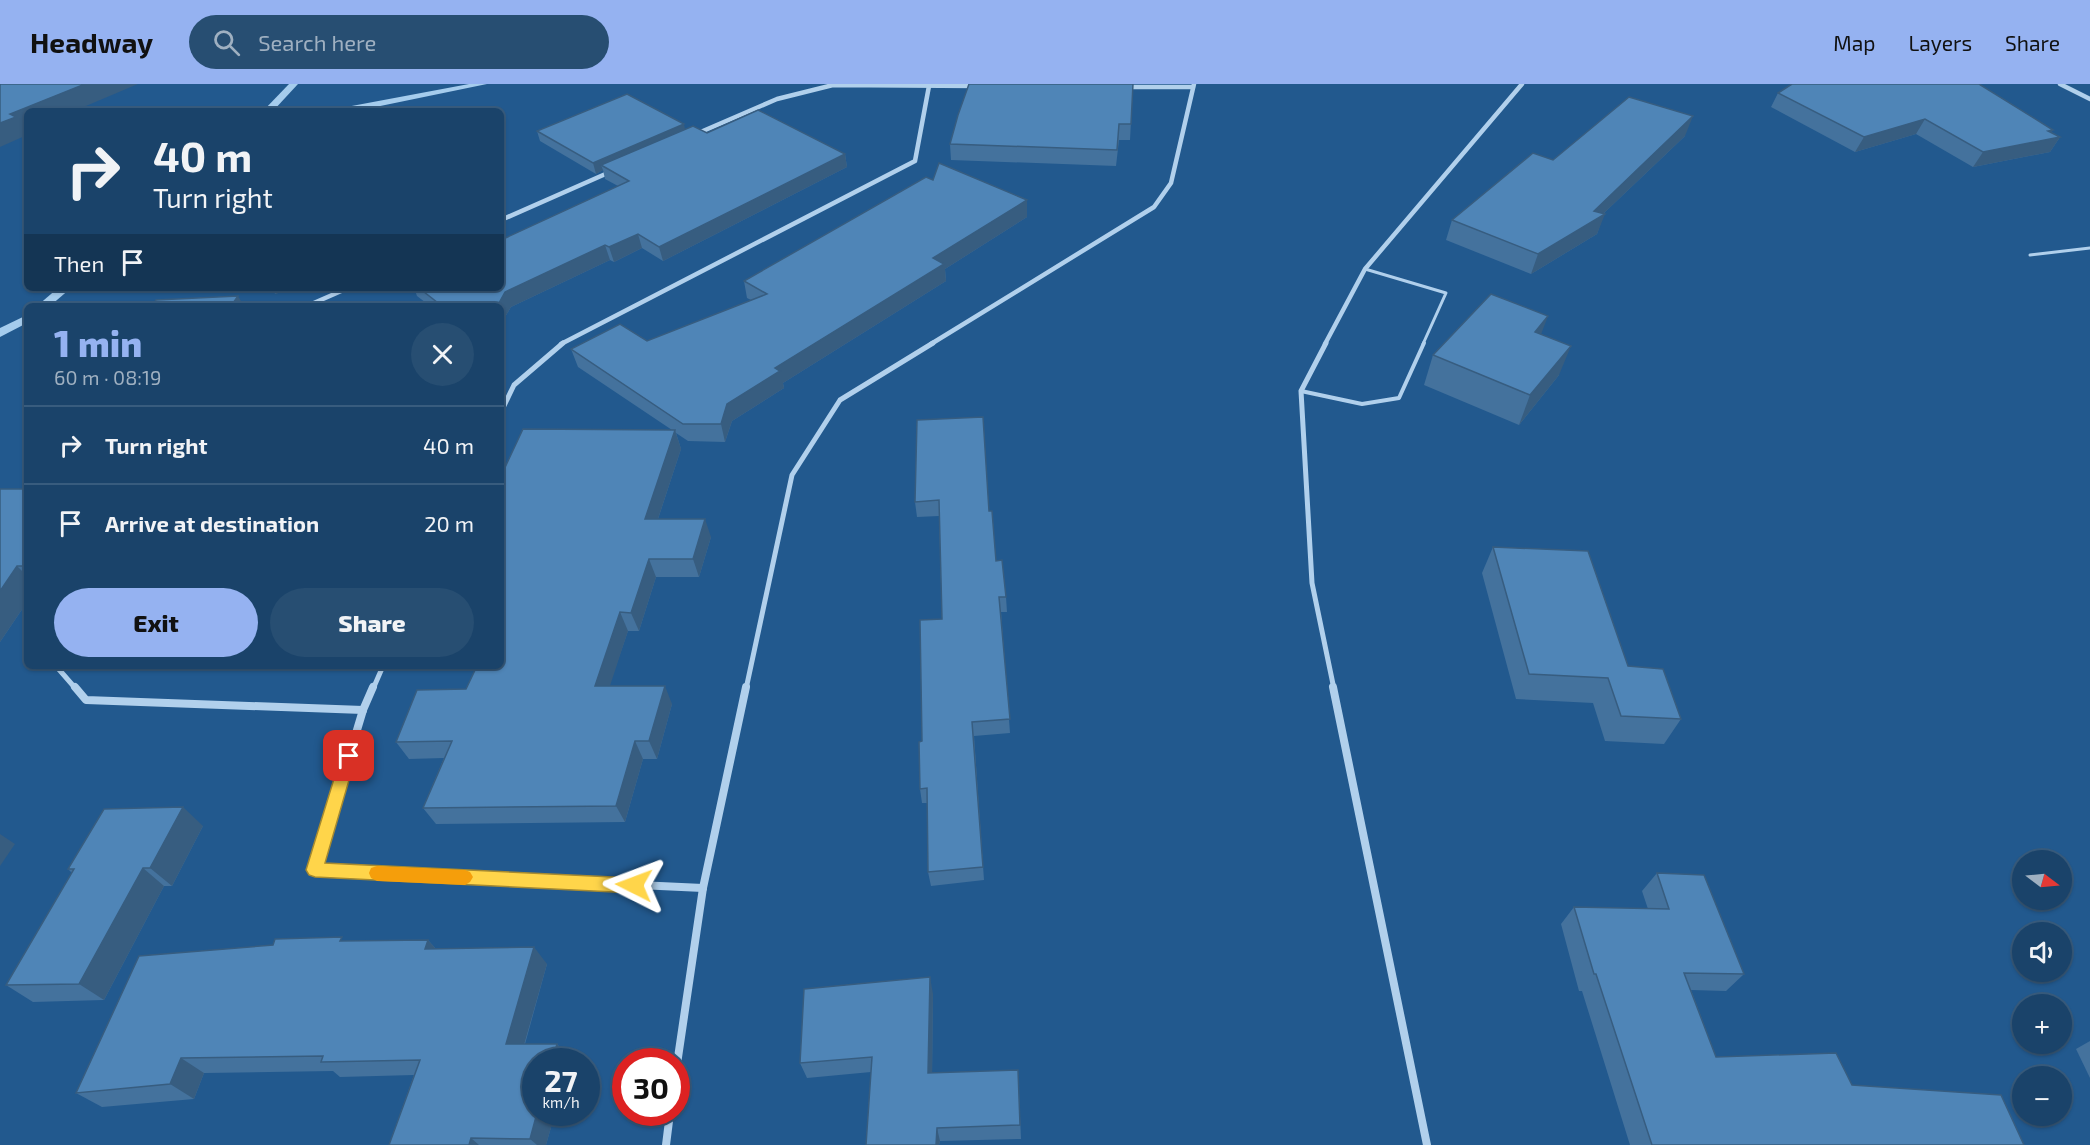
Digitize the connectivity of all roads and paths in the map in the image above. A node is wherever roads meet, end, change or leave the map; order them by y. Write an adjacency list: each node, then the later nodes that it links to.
1 (1521, 84): 13 (street)
2 (2060, 84): 7 (street)
3 (929, 86): 4 (street); 8 (street); 17 (street)
4 (989, 86)
5 (1193, 86): 6 (street); 21 (street)
6 (1121, 87)
7 (2090, 99)
8 (692, 136)
9 (618, 169): 10 (street)
10 (504, 219)
11 (2090, 248): 12 (lane)
12 (2030, 255)
13 (1365, 269): 16 (street); 16 (lane)
14 (341, 291): 15 (street)
15 (314, 303)
16 (1301, 391): 25 (street)
17 (504, 406)
18 (59, 669): 20 (street)
19 (382, 669): 20 (street)
20 (363, 710): 21 (street)
21 (703, 888): 22 (street)
22 (679, 1048)
23 (668, 1126): 24 (street)
24 (666, 1145)
25 (1427, 1145)

